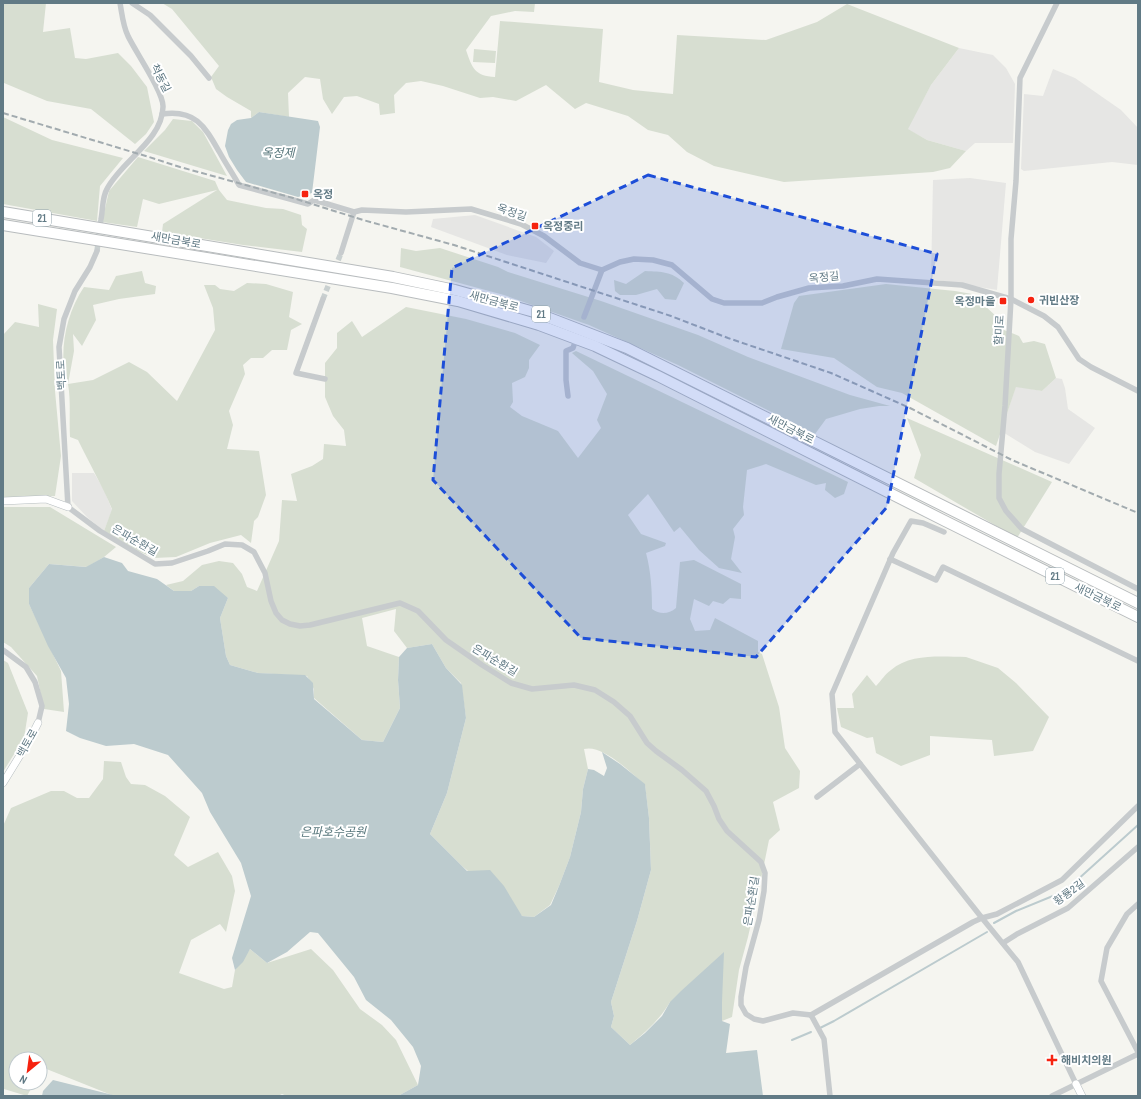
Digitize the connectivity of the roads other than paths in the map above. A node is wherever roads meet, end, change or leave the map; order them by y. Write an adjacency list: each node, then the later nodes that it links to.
1 (120, 3): 5 (street, 척동길)
2 (132, 3): 4 (street)
3 (1057, 3): 14 (street, 할미로)
4 (209, 78)
5 (162, 114): 7 (street, 옥정길); 8 (street)
6 (3, 212): 8 (highway, 21)
7 (354, 212): 11 (street); 12 (street, 옥정길)
8 (98, 223): 25 (highway, 새만금북로 / 21)
9 (3, 225): 26 (highway, 새만금북로 / 21)
10 (97, 251): 21 (street, 백토로)
11 (341, 253)
12 (602, 270): 14 (street, 옥정길); 15 (street)
13 (323, 299): 17 (street)
14 (1011, 299): 18 (street, 옥정길); 24 (street, 할미로)
15 (584, 317)
16 (574, 345): 19 (street)
17 (325, 379)
18 (1138, 391)
19 (568, 396)
20 (3, 501): 21 (street)
21 (68, 507): 38 (street, 은파순환길)
22 (944, 532): 23 (street)
23 (890, 559): 28 (street); 30 (street)
24 (1138, 589)
25 (1138, 603)
26 (1138, 617)
27 (3, 650): 29 (street)
28 (1138, 661)
29 (38, 723): 31 (street, 백토로)
30 (860, 764): 32 (street); 36 (street)
31 (3, 783)
32 (817, 797)
33 (1138, 806): 36 (street)
34 (1138, 847): 37 (street, 황룡2길)
35 (1138, 904): 39 (street)
36 (982, 918): 37 (street); 38 (street)
37 (1003, 943): 40 (street)
38 (811, 1015): 41 (street)
39 (1138, 1053): 40 (street)
40 (1076, 1084): 42 (street); 43 (street)
41 (830, 1096)
42 (1052, 1096)
43 (1082, 1096)

